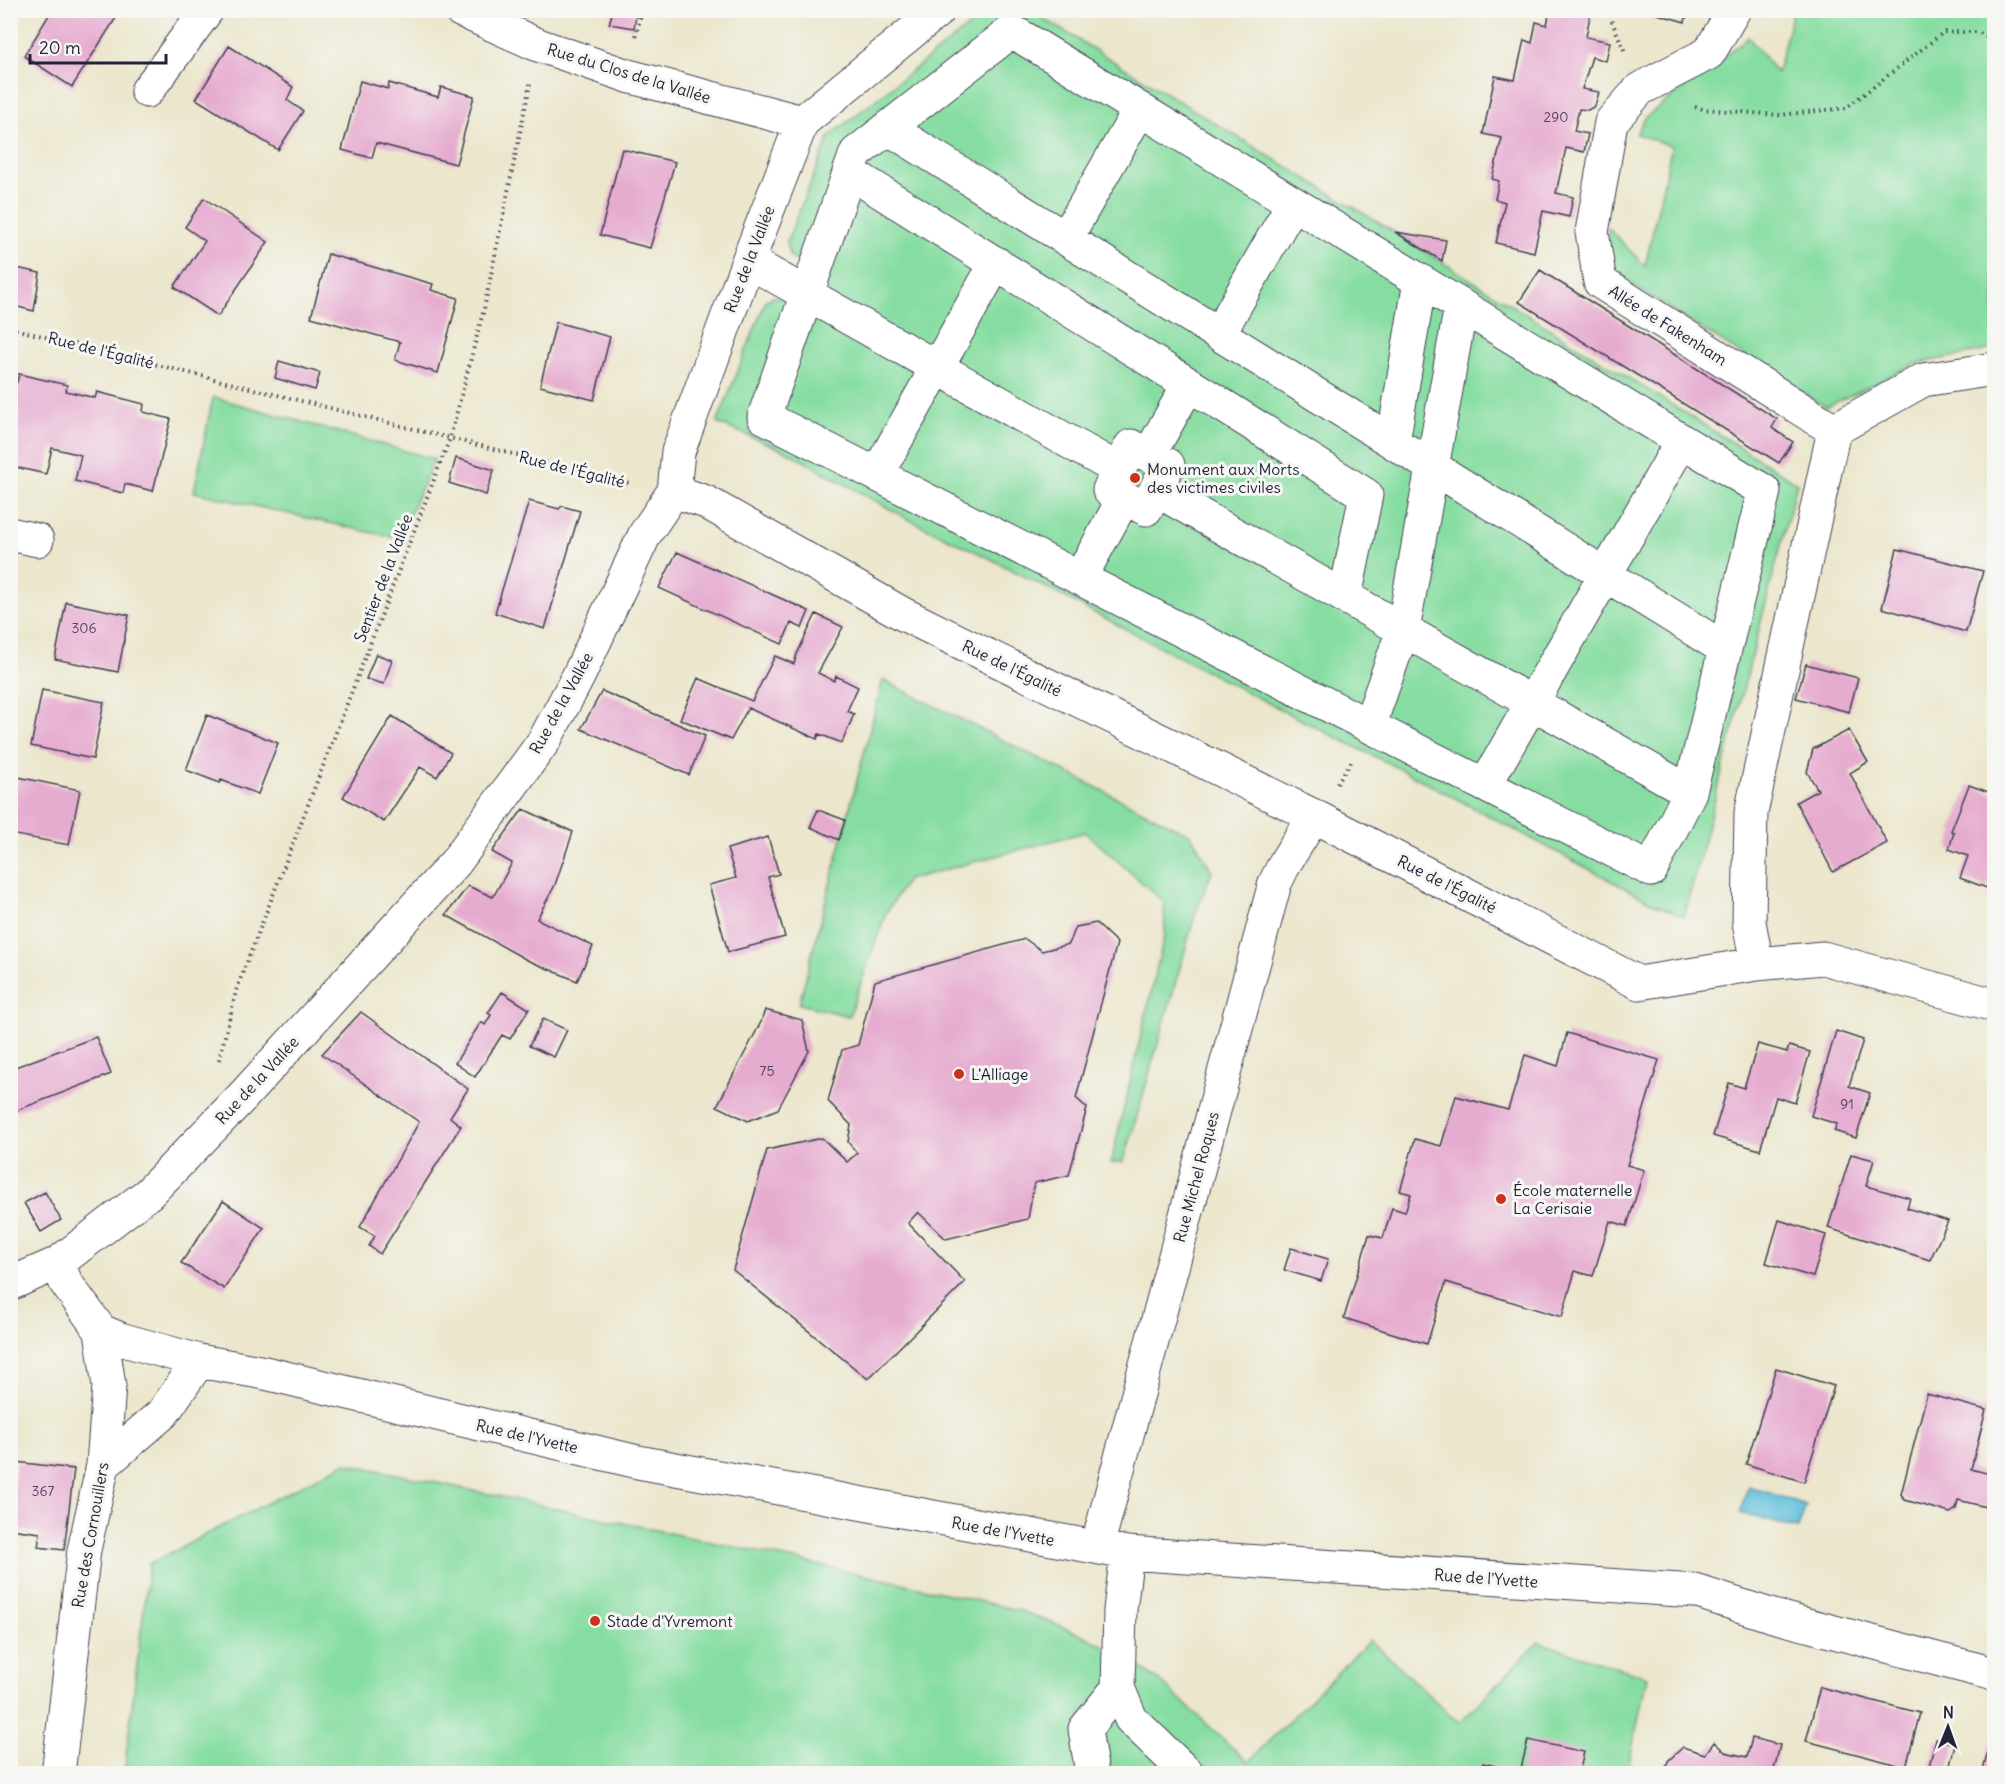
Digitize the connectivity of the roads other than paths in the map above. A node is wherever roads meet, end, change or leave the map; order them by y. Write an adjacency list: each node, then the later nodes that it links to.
1 (207, 10): 5 (street)
2 (460, 10): 7 (street, Rue du Clos de la Vallée)
3 (939, 10): 7 (street, Rue de la Vallée)
4 (1734, 10): 21 (street, Allée de Fakenham)
5 (147, 91)
6 (1140, 109): 8 (street); 10 (street); 11 (street)
7 (802, 122): 12 (street, Rue de la Vallée)
8 (888, 128): 9 (street); 11 (street)
9 (849, 172): 13 (street); 15 (street)
10 (1293, 203): 14 (street); 17 (street)
11 (1066, 238): 17 (street)
12 (748, 261): 15 (street); 29 (street, Rue de la Vallée)
13 (996, 263): 18 (street); 20 (street)
14 (1420, 281): 16 (street); 23 (street)
15 (806, 293): 18 (street); 26 (street)
16 (1461, 306): 22 (street); 25 (street)
17 (1219, 334): 23 (street)
18 (937, 368): 26 (street); 27 (street)
19 (1995, 369): 21 (street)
20 (1189, 384): 24 (street); 32 (street)
21 (1834, 430): 40 (street)
22 (1682, 441): 30 (street); 34 (street)
23 (1393, 442): 25 (street)
24 (1149, 455): 27 (street); 28 (street)
25 (1433, 466): 30 (street); 33 (street)
26 (877, 474): 31 (street)
27 (1122, 484): 28 (street); 31 (street)
28 (1156, 490): 32 (street)
29 (674, 491): 39 (street, Rue de l'Égalité); 42 (street, Rue de la Vallée)
30 (1605, 575): 34 (street); 35 (street)
31 (1080, 578): 36 (street)
32 (1345, 597): 33 (street)
33 (1403, 630): 35 (street); 36 (street)
34 (1725, 649): 38 (street)
35 (1532, 703): 37 (street); 38 (street)
36 (1369, 726): 37 (street)
37 (1485, 785): 38 (street)
38 (1690, 792)
39 (1314, 816): 40 (street, Rue de l'Égalité); 47 (street, Rue Michel Roques)
40 (1757, 964): 41 (street, Rue de l'Égalité)
41 (1995, 1005)
42 (58, 1263): 43 (street, Rue de la Vallée); 44 (street)
43 (10, 1284)
44 (101, 1331): 45 (street, Rue de l'Yvette); 46 (street, Rue des Cornouillers)
45 (199, 1361): 46 (street); 47 (street, Rue de l'Yvette)
46 (103, 1465): 50 (street, Rue des Cornouillers)
47 (1112, 1550): 48 (street, Rue de l'Yvette); 49 (street, Rue Michel Roques)
48 (1995, 1674)
49 (1118, 1688): 51 (street); 52 (street)
50 (58, 1773)
51 (1092, 1773)
52 (1188, 1773)

